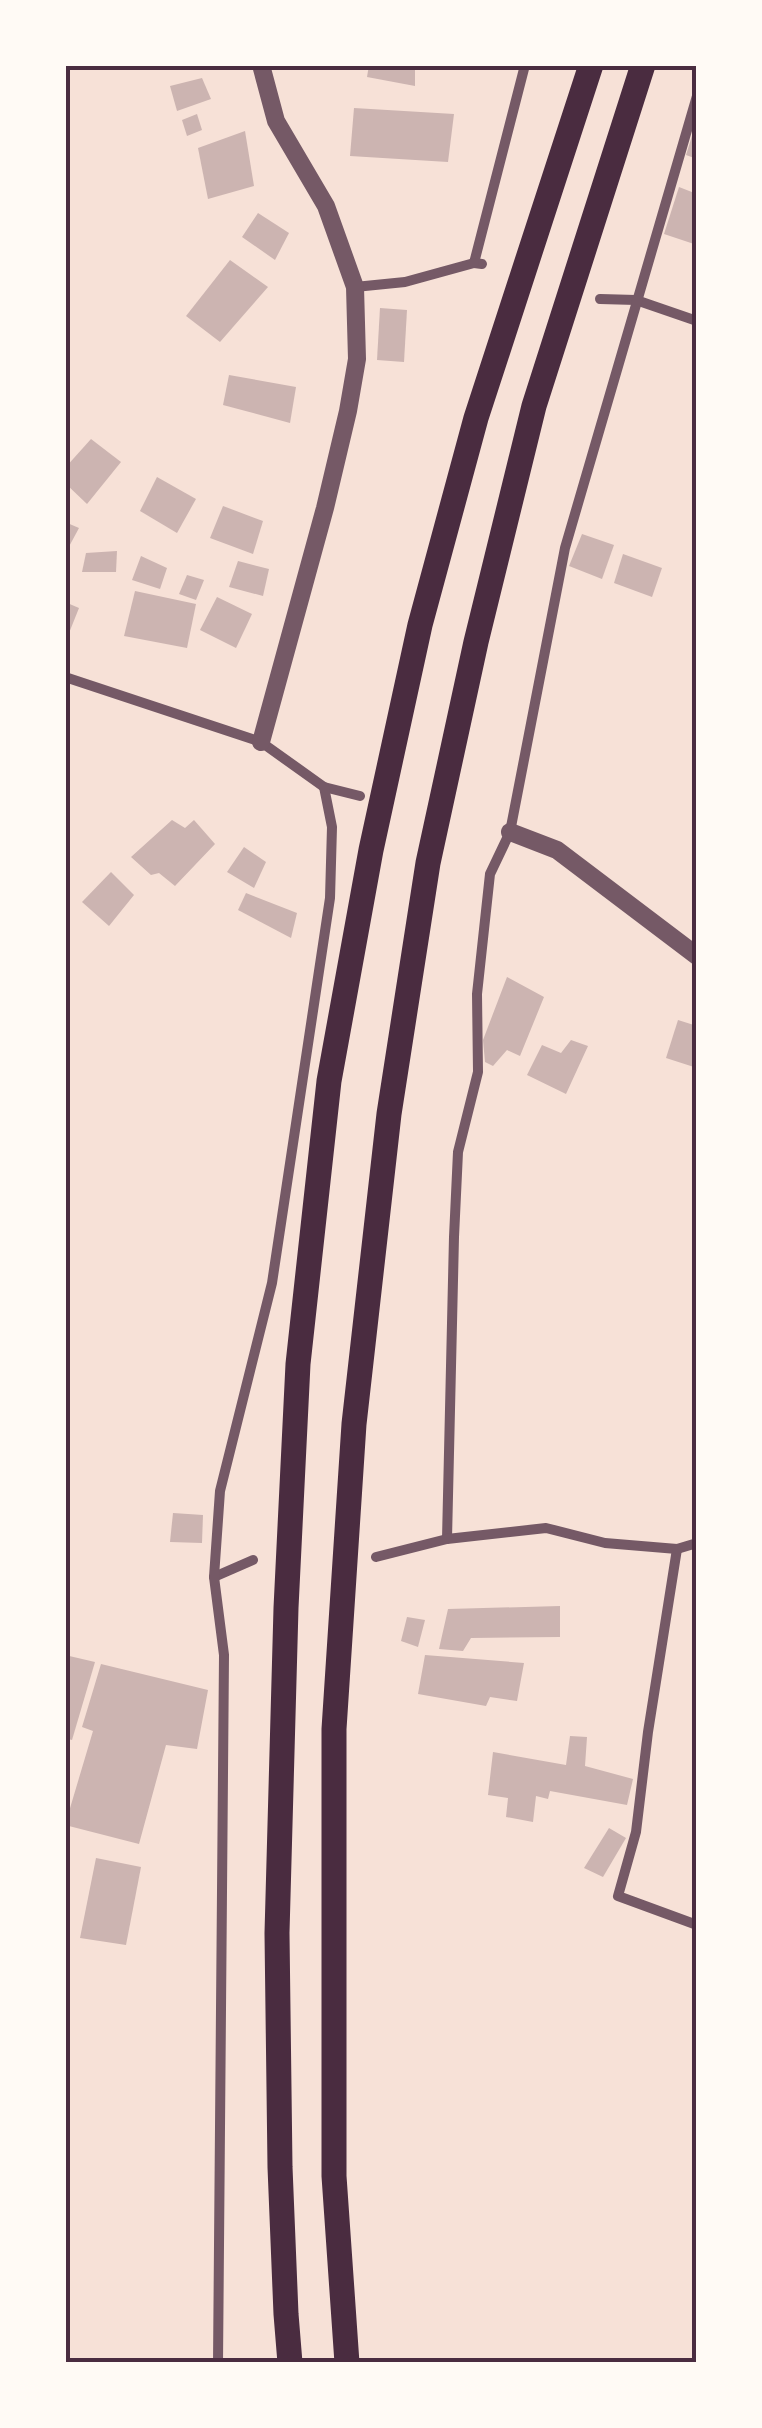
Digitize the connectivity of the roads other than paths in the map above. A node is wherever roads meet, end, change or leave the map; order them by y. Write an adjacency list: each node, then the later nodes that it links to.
1 (261, 65): 6 (street)
2 (525, 65): 6 (street)
3 (592, 65): 24 (highway)
4 (643, 65): 25 (highway)
5 (697, 96): 8 (street)
6 (355, 286): 11 (street)
7 (600, 299): 8 (street)
8 (636, 300): 9 (street); 14 (street)
9 (697, 321)
10 (65, 676): 11 (street)
11 (262, 742): 12 (street)
12 (324, 787): 13 (street); 21 (street)
13 (360, 796)
14 (510, 832): 15 (street); 16 (street)
15 (697, 956)
16 (447, 1539): 18 (street); 19 (street)
17 (697, 1543): 18 (street)
18 (677, 1549): 22 (street)
19 (376, 1557)
20 (254, 1560): 21 (street)
21 (214, 1577): 23 (street)
22 (697, 1925)
23 (218, 2363)
24 (290, 2363)
25 (347, 2363)

